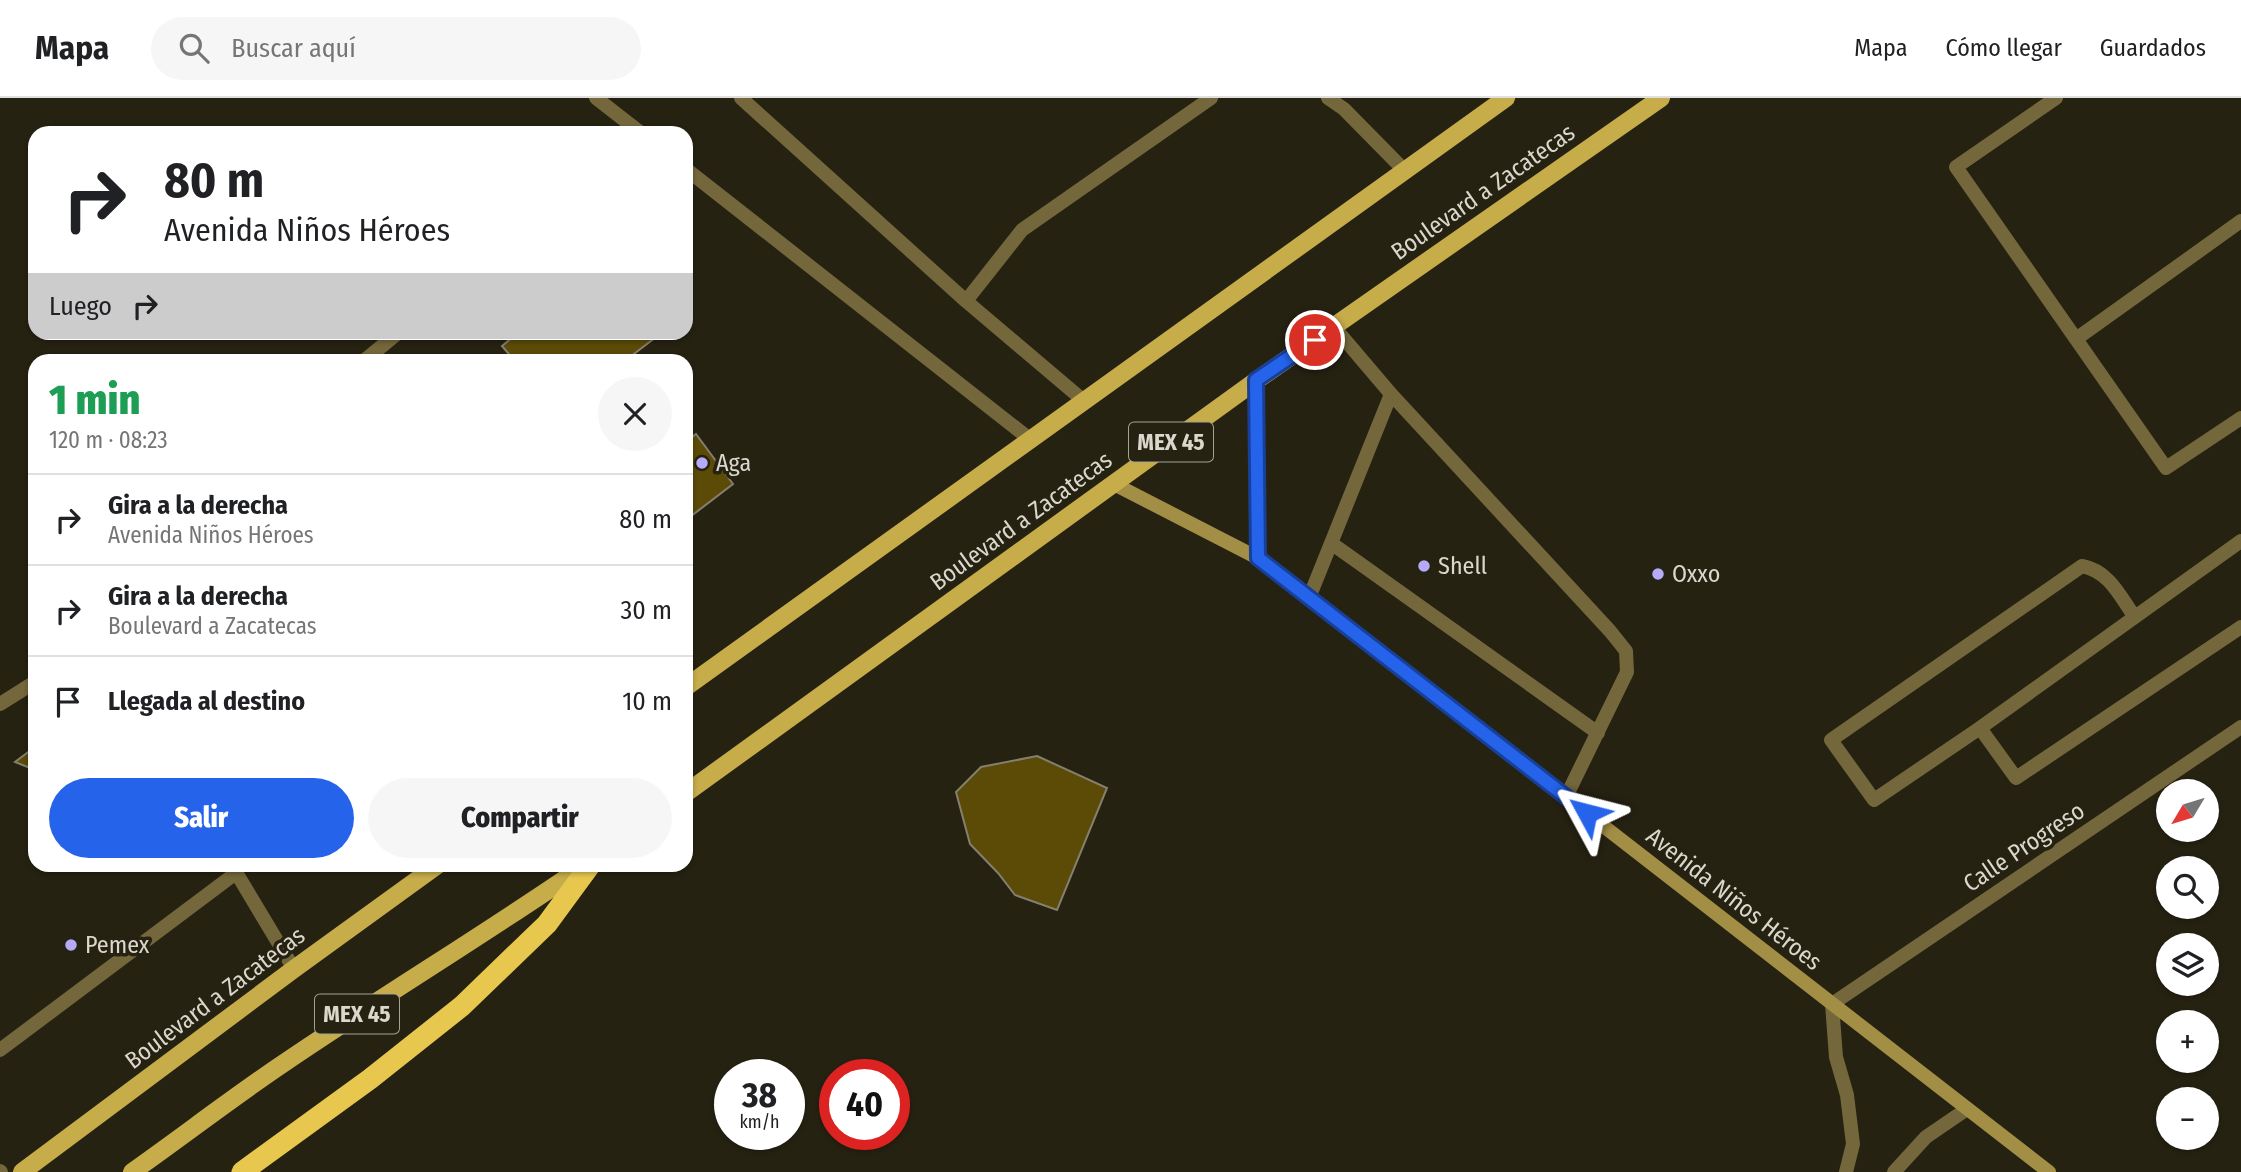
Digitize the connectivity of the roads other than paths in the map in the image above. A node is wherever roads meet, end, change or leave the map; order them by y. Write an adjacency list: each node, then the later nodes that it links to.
1 (596, 98): 8 (street)
2 (741, 98): 12 (street)
3 (1211, 98): 12 (street)
4 (1328, 98): 9 (street)
5 (1506, 98): 9 (main road)
6 (1661, 98): 13 (main road, Boulevard a Zacatecas / MEX 45)
7 (2056, 98): 14 (street)
8 (632, 126)
9 (1405, 171): 19 (main road)
10 (693, 174): 21 (street)
11 (2241, 221): 14 (street)
12 (966, 301): 19 (street)
13 (1334, 327): 17 (main road, Boulevard a Zacatecas / MEX 45); 18 (street)
14 (2076, 339): 20 (street)
15 (389, 340): 16 (street)
16 (372, 354)
17 (1256, 380): 22 (main road, Boulevard a Zacatecas / MEX 45); 25 (street)
18 (1391, 394): 24 (street); 34 (street)
19 (1084, 401): 21 (main road)
20 (2241, 418)
21 (1031, 439): 29 (main road)
22 (1114, 484): 25 (street, Avenida Niños Héroes); 35 (main road, Boulevard a Zacatecas / MEX 45)
23 (2241, 541): 27 (street)
24 (1331, 543): 26 (street); 34 (street)
25 (1258, 558): 26 (street, Avenida Niños Héroes)
26 (1309, 598): 36 (street, Avenida Niños Héroes)
27 (2134, 616): 33 (street); 33 (street)
28 (2241, 627): 33 (street)
29 (693, 682)
30 (28, 686): 31 (street)
31 (0, 704)
32 (2241, 727): 43 (street, Calle Progreso)
33 (1980, 729)
34 (1598, 733): 36 (street)
35 (693, 788)
36 (1566, 797): 43 (street, Avenida Niños Héroes)
37 (230, 872): 44 (street)
38 (236, 872): 42 (street)
39 (428, 872): 42 (main road, Boulevard a Zacatecas / MEX 45)
40 (577, 872): 47 (main road, MEX 45)
41 (583, 872): 48 (highway)
42 (294, 969): 46 (main road, Boulevard a Zacatecas / MEX 45)
43 (1832, 1004): 45 (street, Avenida Niños Héroes); 49 (street)
44 (0, 1049)
45 (1967, 1109): 50 (street); 51 (street, Avenida Niños Héroes)
46 (22, 1172)
47 (132, 1172)
48 (242, 1172)
49 (1846, 1172)
50 (1894, 1172)
51 (2049, 1172)

